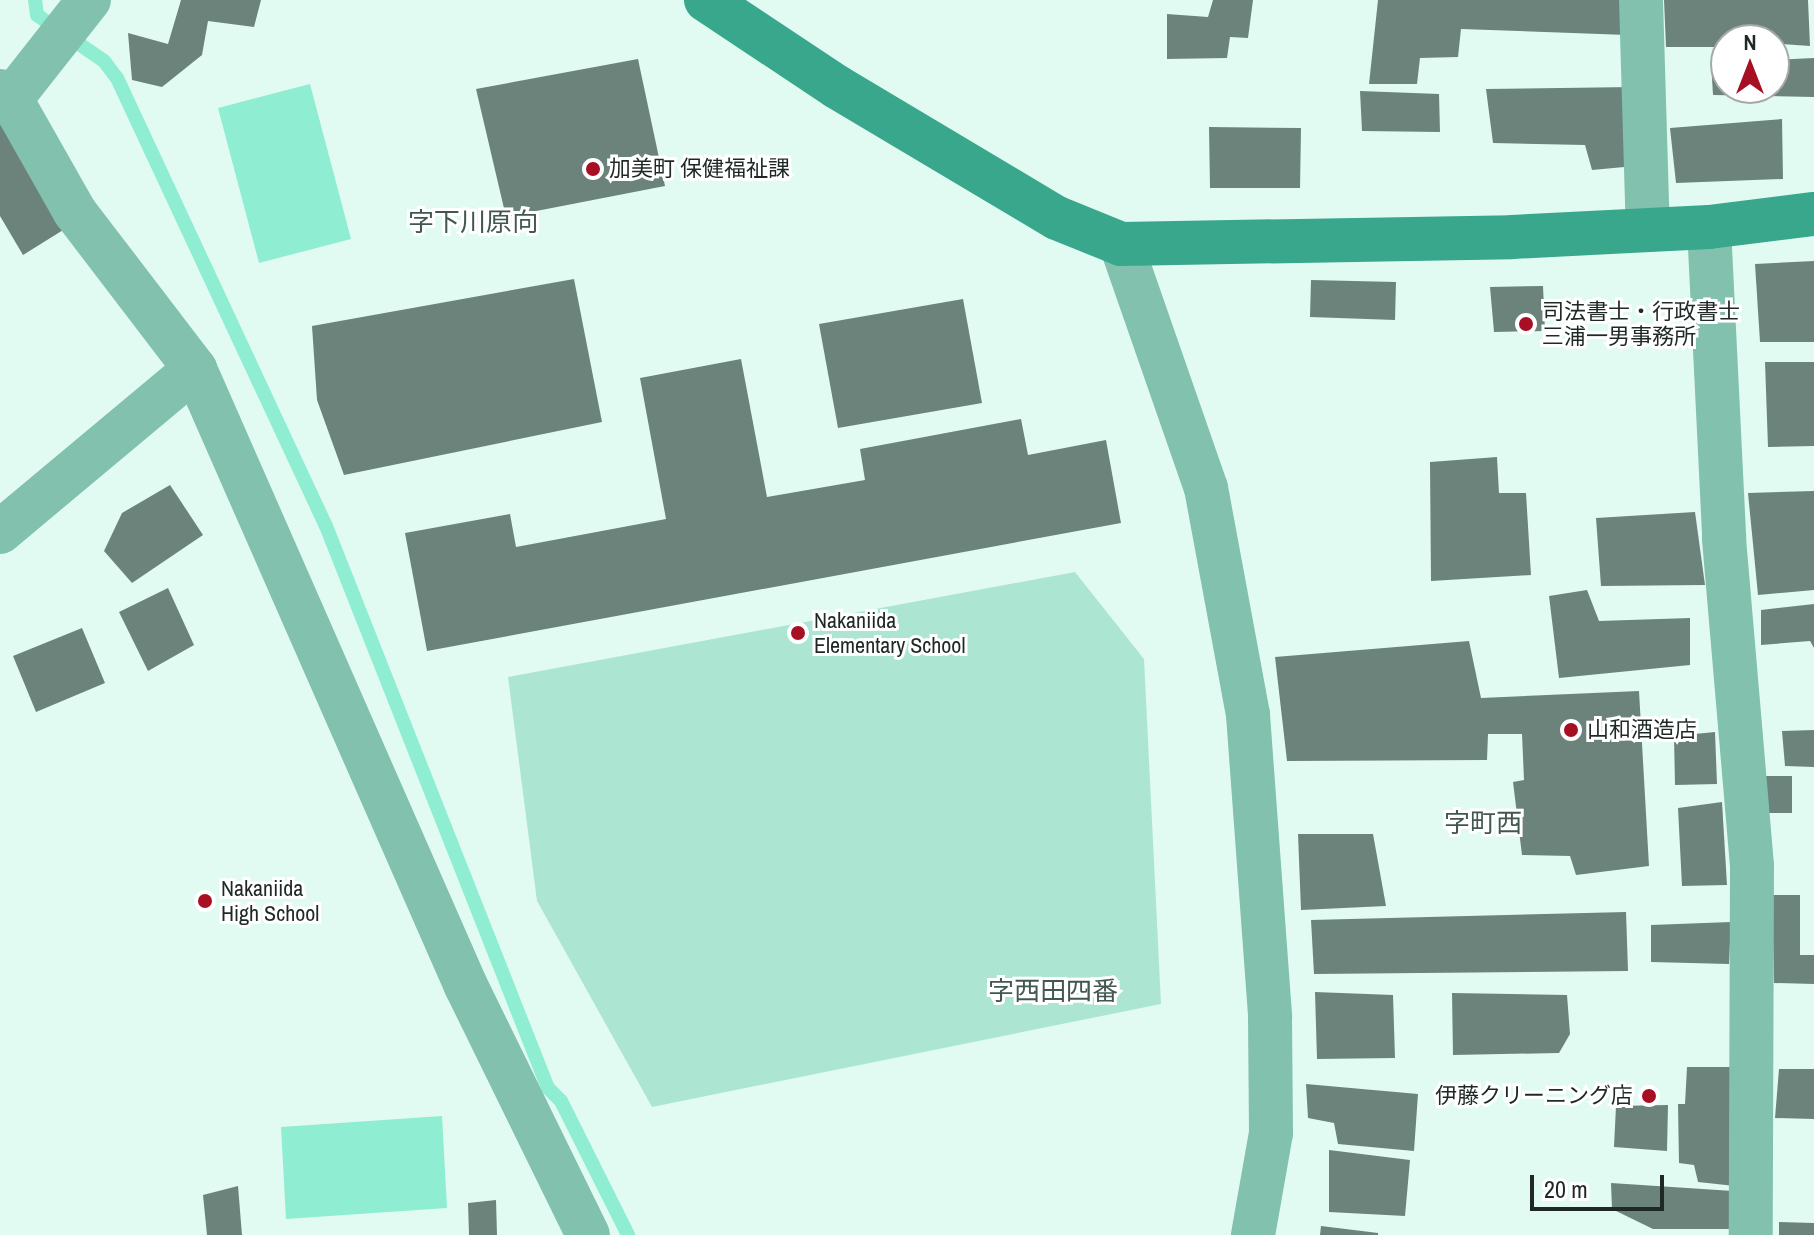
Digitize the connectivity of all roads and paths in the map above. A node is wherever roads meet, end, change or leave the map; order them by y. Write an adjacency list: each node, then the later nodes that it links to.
1 (706, 0): 8 (street)
2 (1641, 0): 7 (street)
3 (86, 5): 4 (street)
4 (6, 95): 9 (street)
5 (1814, 214): 6 (street)
6 (1709, 227): 7 (street); 13 (street)
7 (1648, 230): 8 (street)
8 (1121, 244): 12 (street)
9 (195, 369): 10 (street); 11 (street)
10 (0, 532)
11 (588, 1235)
12 (1253, 1235)
13 (1751, 1235)

